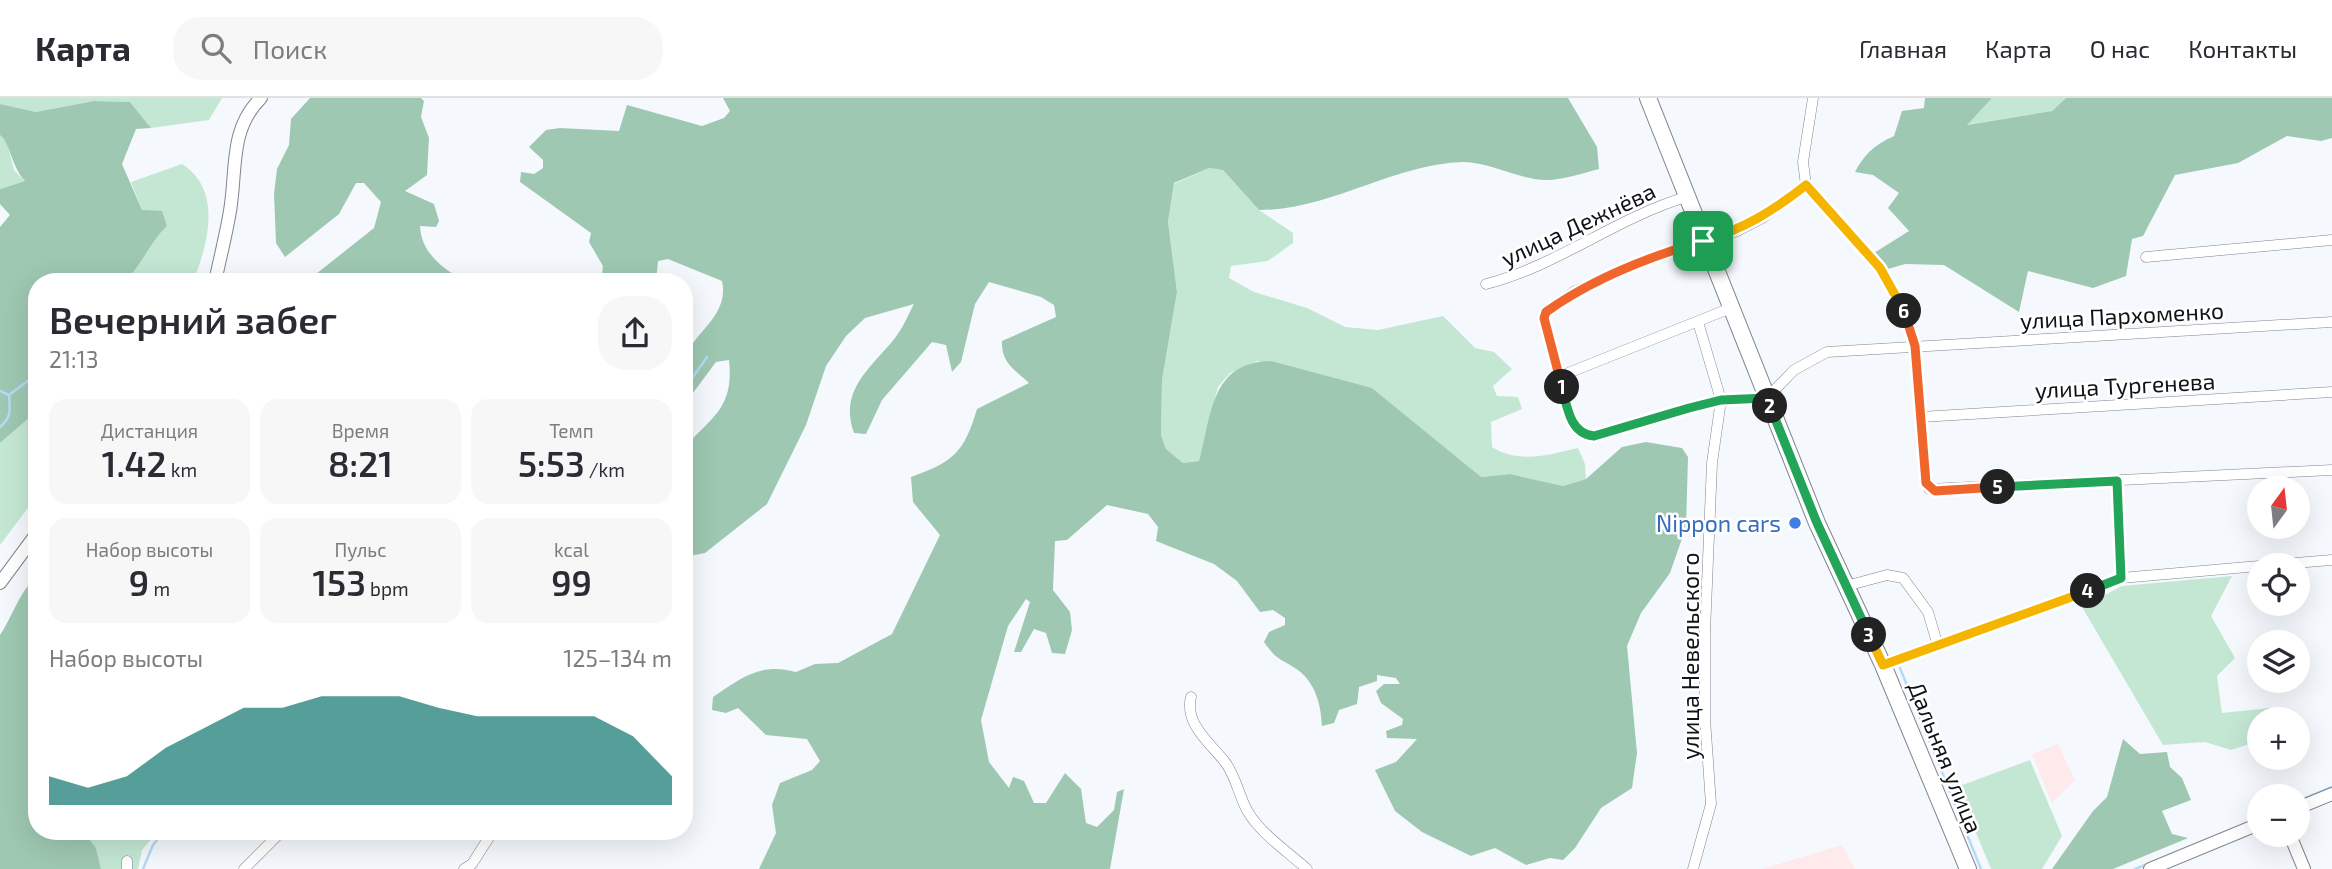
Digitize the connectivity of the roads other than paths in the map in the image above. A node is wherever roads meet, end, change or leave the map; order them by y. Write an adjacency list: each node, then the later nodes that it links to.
1 (261, 98): 9 (street)
2 (1648, 98): 5 (main road, Дальняя улица)
3 (1813, 98): 4 (street)
4 (1806, 185): 7 (street); 14 (street)
5 (1686, 197): 7 (main road, Дальняя улица); 10 (street, улица Дежнёва)
6 (2332, 240): 8 (street)
7 (1703, 241): 11 (main road, Дальняя улица); 15 (street)
8 (2146, 257)
9 (217, 273)
10 (1486, 284)
11 (1731, 308): 13 (street); 17 (main road, Дальняя улица)
12 (2332, 321): 14 (street, улица Пархоменко)
13 (1698, 323): 15 (street); 18 (street)
14 (1915, 346): 17 (street, улица Пархоменко); 19 (street)
15 (1559, 375): 18 (street)
16 (2332, 392): 19 (street, улица Тургенева)
17 (1767, 398): 18 (street); 28 (main road, Дальняя улица)
18 (1721, 400): 41 (street, улица Невельского)
19 (1921, 417): 21 (street)
20 (2332, 470): 21 (street)
21 (2117, 481): 26 (street)
22 (28, 545): 27 (street)
23 (2332, 560): 24 (street)
24 (2310, 562)
25 (2247, 567): 26 (street)
26 (2121, 578): 29 (street)
27 (0, 583)
28 (1846, 586): 29 (street, Дальняя улица); 30 (main road, Дальняя улица)
29 (1938, 646): 30 (street)
30 (1883, 665): 42 (main road, Дальняя улица)
31 (1191, 697): 40 (street)
32 (2332, 794): 33 (street)
33 (2310, 803)
34 (2247, 829): 43 (street)
35 (273, 840): 38 (street)
36 (487, 840): 39 (street)
37 (2295, 847): 44 (street)
38 (244, 869)
39 (464, 869)
40 (1307, 869)
41 (1693, 869)
42 (1968, 869)
43 (2150, 869)
44 (2304, 869)

